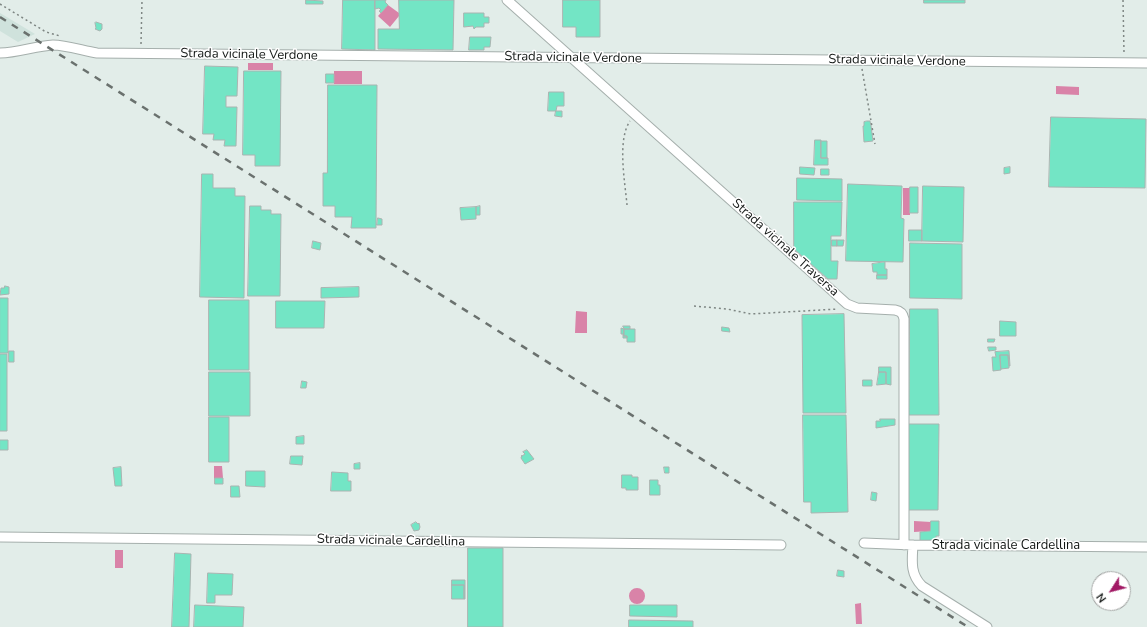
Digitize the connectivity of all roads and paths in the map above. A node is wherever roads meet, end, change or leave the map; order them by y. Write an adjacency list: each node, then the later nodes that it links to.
1 (142, 0): 7 (path)
2 (507, 0): 8 (street, Strada vicinale Traversa)
3 (1123, 0): 10 (path)
4 (0, 4): 5 (path)
5 (61, 36)
6 (0, 53): 7 (street, Strada vicinale Verdone)
7 (141, 54): 8 (street, Strada vicinale Verdone)
8 (571, 58): 9 (street, Strada vicinale Verdone); 12 (street, Strada vicinale Traversa)
9 (860, 61): 10 (street, Strada vicinale Verdone); 13 (path)
10 (1124, 63): 11 (street, Strada vicinale Verdone)
11 (1147, 63)
12 (635, 114): 14 (path); 15 (street, Strada vicinale Traversa)
13 (876, 144)
14 (627, 205)
15 (847, 304): 16 (path); 20 (street, Strada vicinale Traversa)
16 (694, 306)
17 (0, 537): 19 (street, Strada vicinale Cardellina)
18 (864, 543): 20 (street, Strada vicinale Cardellina)
19 (781, 544)
20 (908, 545): 21 (street, Strada vicinale Cardellina); 22 (street, Strada vicinale Traversa)
21 (1147, 547)
22 (987, 627)

